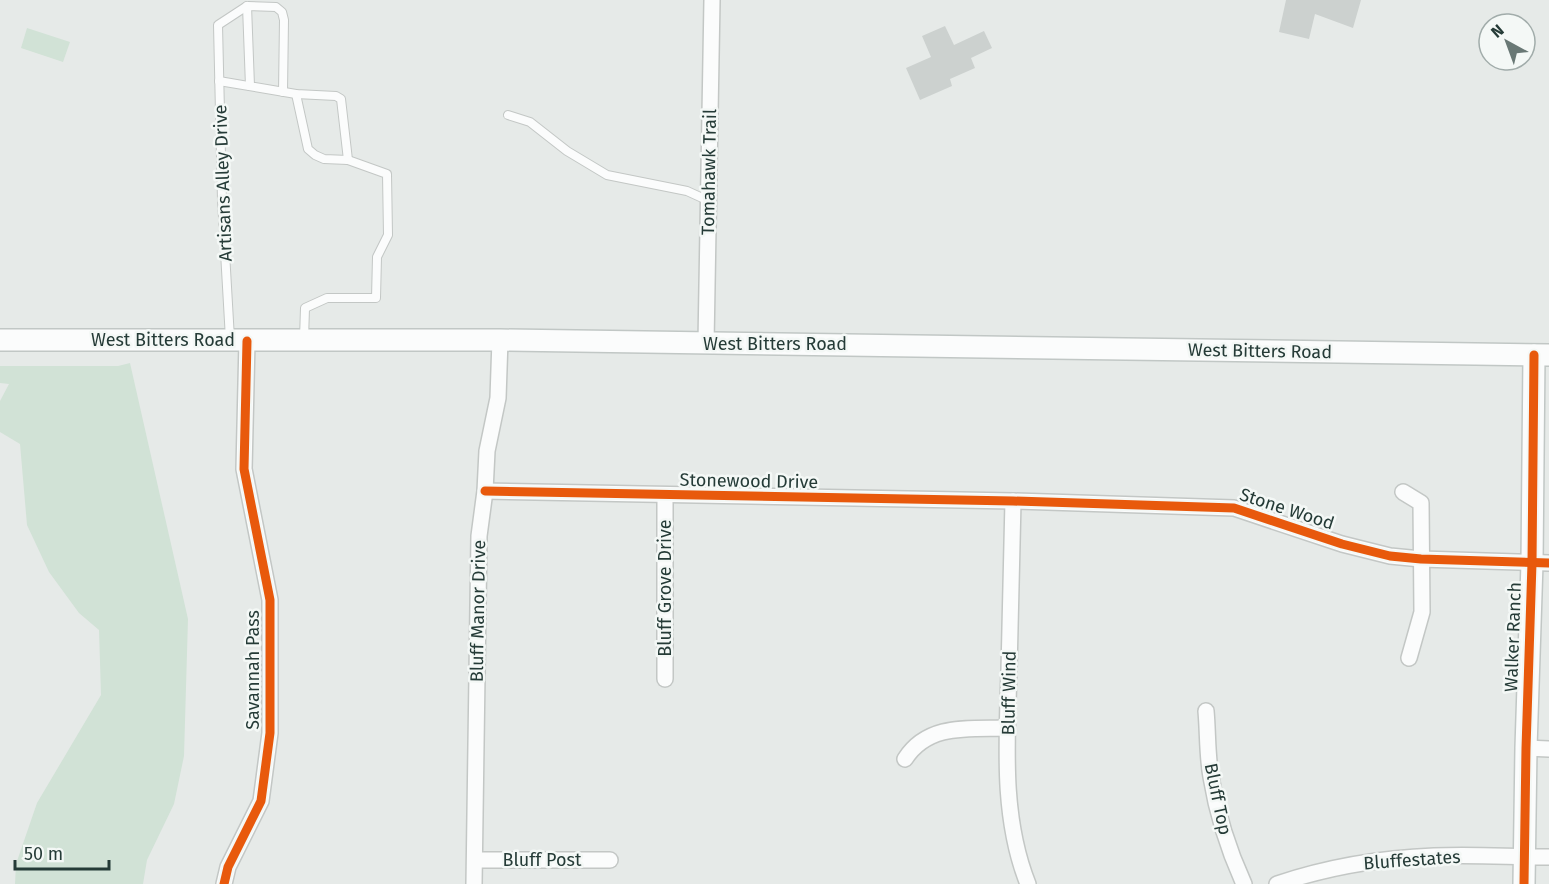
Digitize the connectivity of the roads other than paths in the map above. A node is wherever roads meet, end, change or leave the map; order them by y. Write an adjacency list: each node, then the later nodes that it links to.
1 (712, 0): 9 (street, Tomahawk Trail)
2 (247, 6): 3 (lane, Artisans Alley Drive); 4 (lane); 5 (lane)
3 (219, 81): 4 (lane); 11 (lane, Artisans Alley Drive)
4 (250, 86): 5 (lane)
5 (283, 92): 6 (lane)
6 (296, 94): 8 (lane); 8 (lane)
7 (508, 115): 9 (lane)
8 (348, 160): 12 (lane)
9 (709, 201): 14 (street, Tomahawk Trail)
10 (0, 340): 11 (main road, West Bitters Road)
11 (238, 340): 12 (main road, West Bitters Road); 33 (street, Savannah Pass)
12 (304, 340): 13 (main road, West Bitters Road)
13 (500, 340): 14 (main road, West Bitters Road); 16 (street, Bluff Manor Drive)
14 (706, 343): 15 (main road, West Bitters Road)
15 (1541, 355): 21 (main road, Walker Ranch)
16 (485, 491): 18 (street, Stonewood Drive); 31 (street, Bluff Manor Drive)
17 (1403, 492): 20 (street)
18 (665, 496): 19 (street, Stonewood Drive); 23 (street, Bluff Grove Drive)
19 (1014, 501): 20 (street, Stone Wood); 25 (street, Bluff Wind)
20 (1421, 559): 21 (street, Stone Wood); 22 (street)
21 (1541, 563): 26 (main road, Walker Ranch)
22 (1409, 658)
23 (665, 679)
24 (1206, 711): 36 (street, Bluff Top)
25 (1008, 728): 28 (street); 35 (street, Bluff Wind)
26 (1526, 748): 27 (street); 29 (main road, Walker Ranch)
27 (1549, 749)
28 (905, 759)
29 (1524, 857): 30 (street, Bluffestates); 37 (street, Bluffestates); 38 (main road, Walker Ranch)
30 (1549, 857)
31 (475, 860): 32 (street, Bluff Post); 34 (street, Bluff Manor Drive)
32 (609, 860)
33 (224, 884)
34 (474, 884)
35 (1028, 884)
36 (1244, 884)
37 (1277, 884)
38 (1524, 884)

